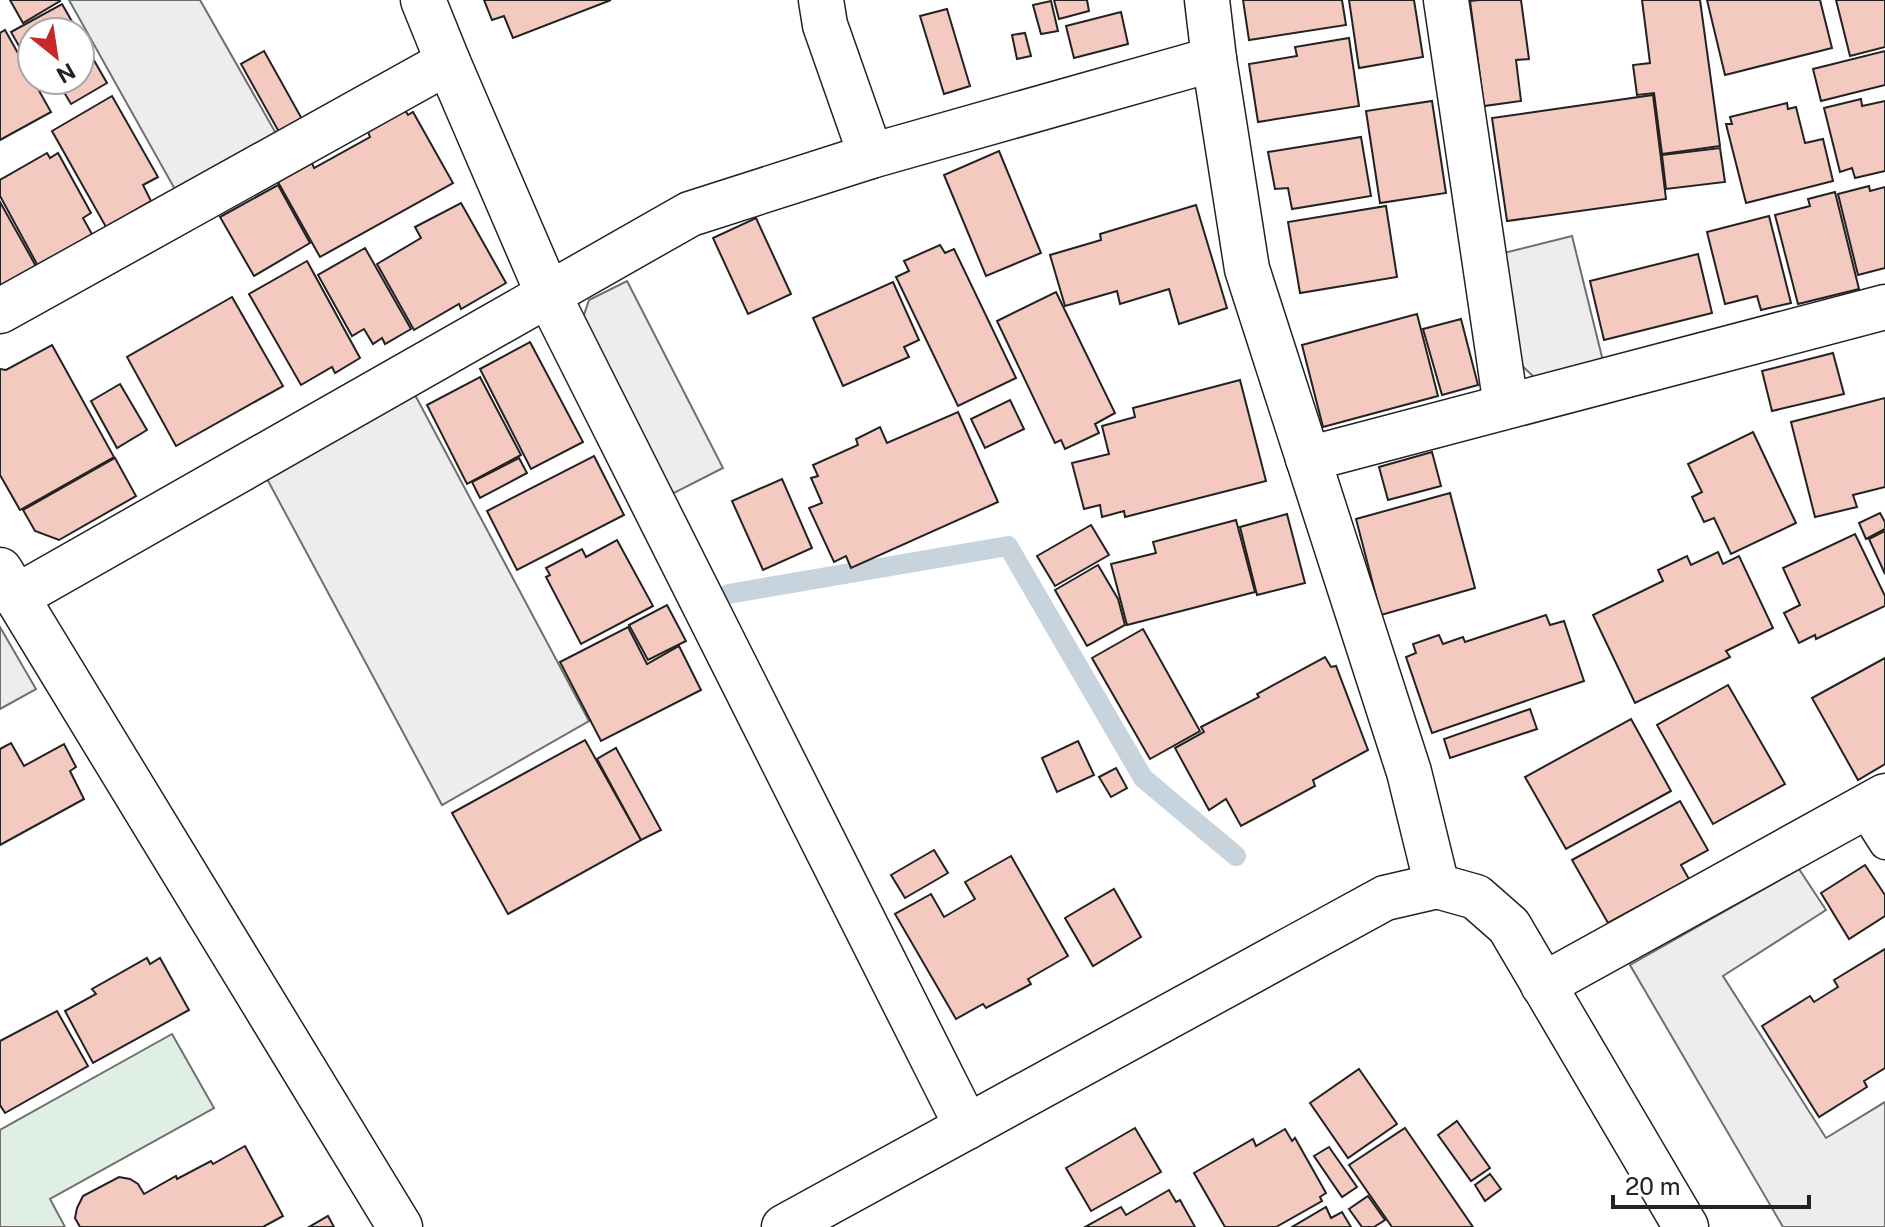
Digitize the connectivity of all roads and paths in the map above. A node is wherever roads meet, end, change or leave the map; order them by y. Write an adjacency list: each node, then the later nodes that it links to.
1 (423, 0): 6 (street)
2 (821, 0): 7 (street)
3 (1207, 0): 5 (street)
4 (1446, 0): 11 (street)
5 (1214, 59): 7 (street); 12 (street)
6 (448, 62): 8 (street); 10 (street)
7 (871, 156): 8 (street)
8 (548, 294): 13 (street); 17 (street)
9 (1885, 307): 11 (street)
10 (0, 311)
11 (1506, 406): 12 (street)
12 (1308, 459): 15 (street)
13 (8, 584): 18 (street)
14 (1877, 816): 16 (street)
15 (1437, 886): 16 (street); 17 (street)
16 (1543, 985): 20 (street)
17 (967, 1127): 19 (street)
18 (400, 1227)
19 (784, 1227)
20 (1686, 1227)

